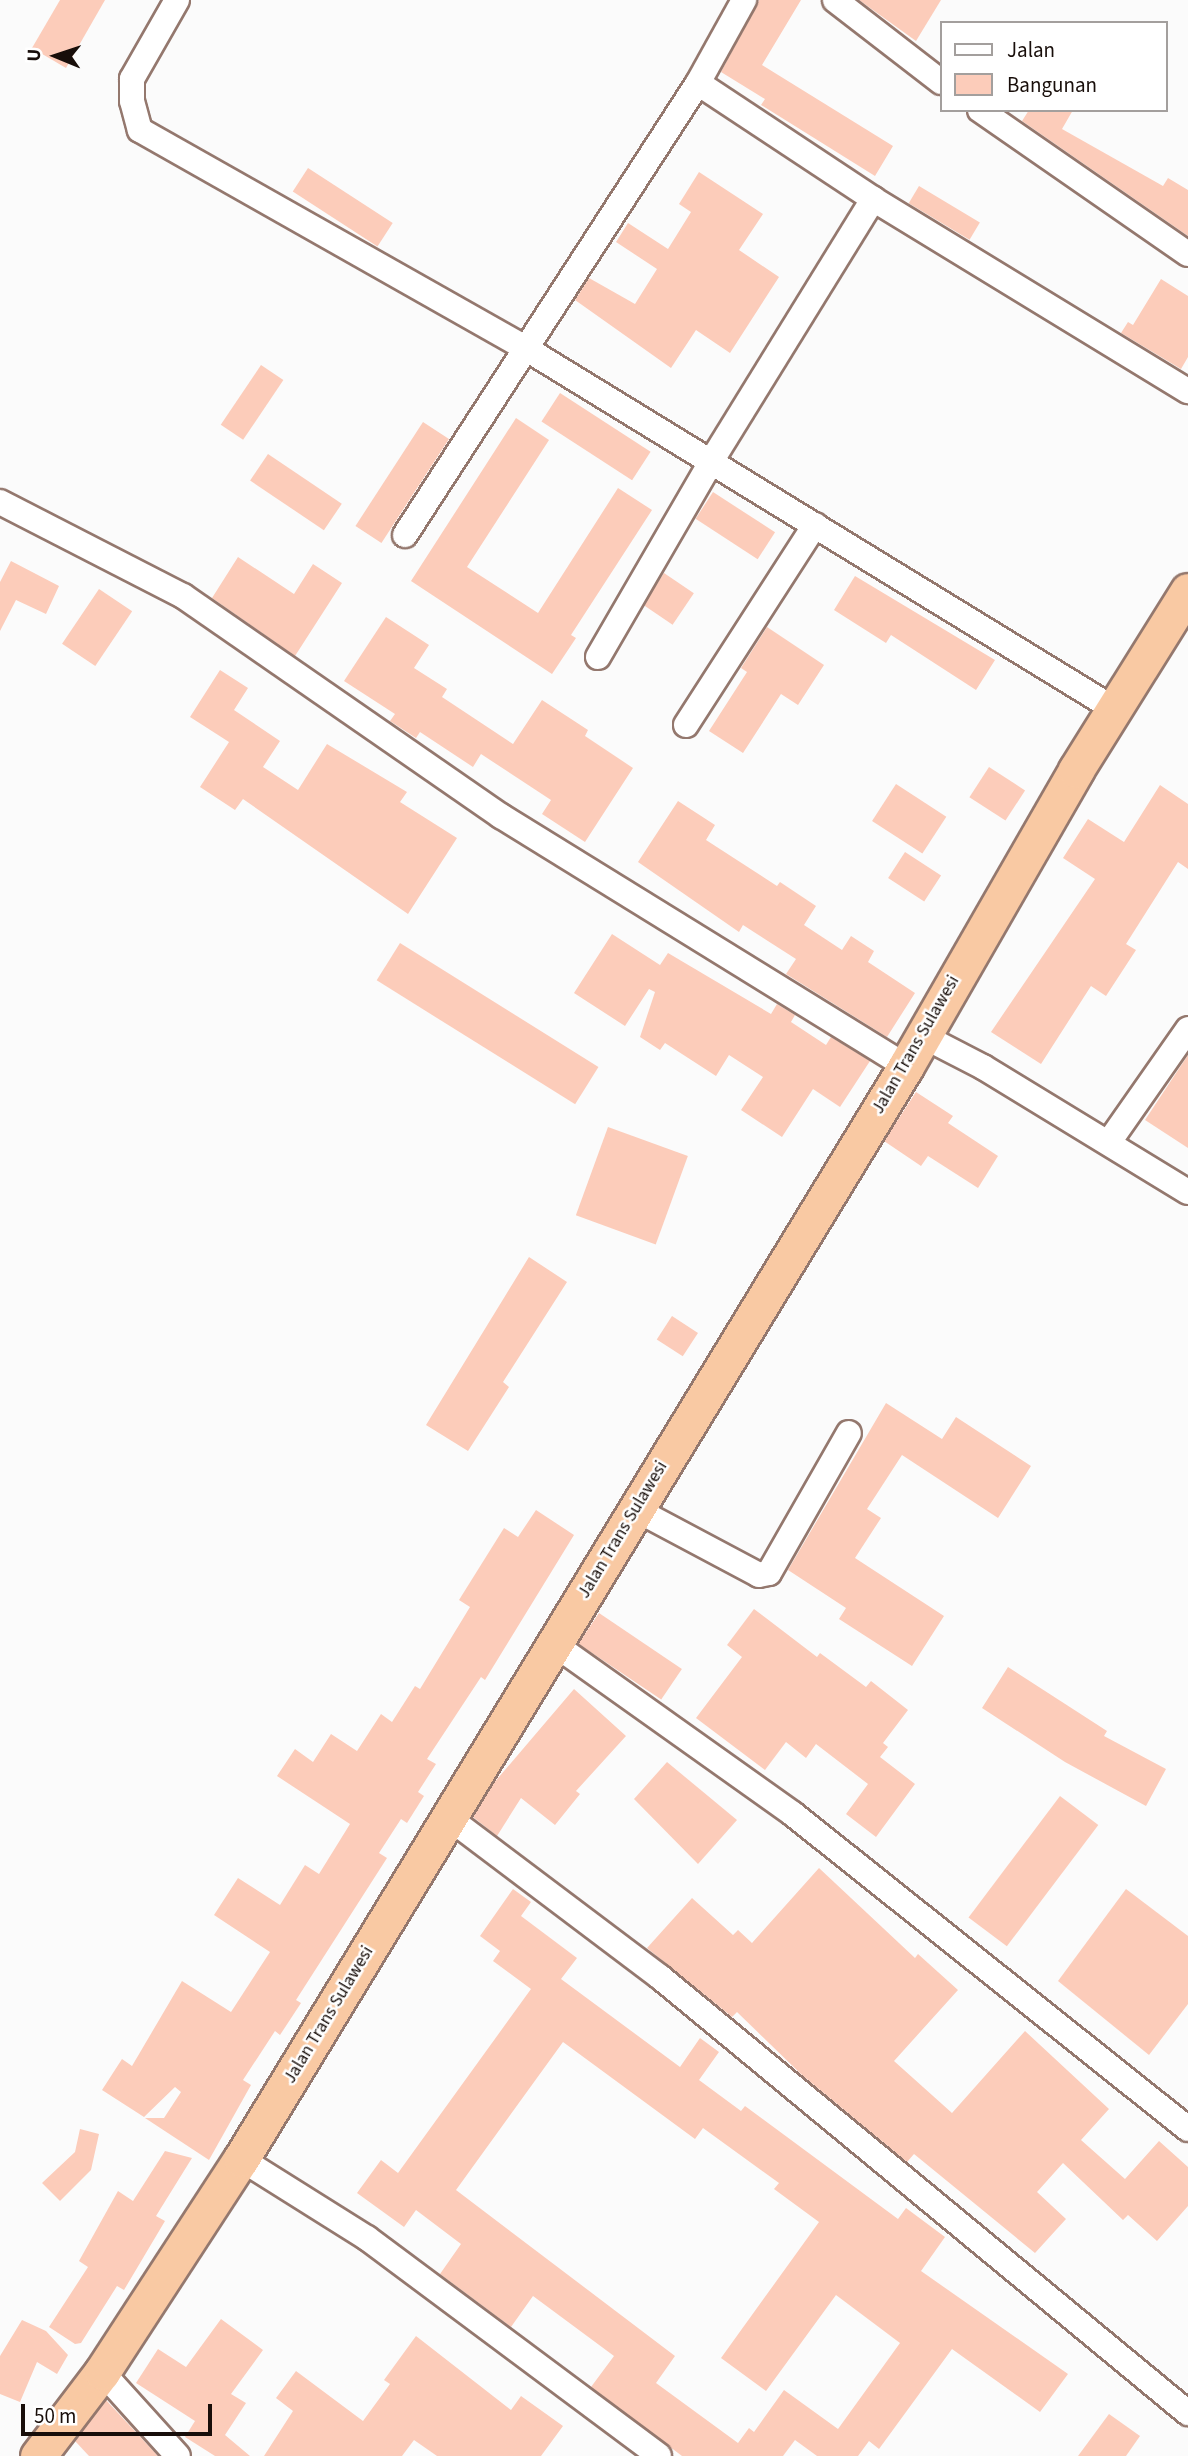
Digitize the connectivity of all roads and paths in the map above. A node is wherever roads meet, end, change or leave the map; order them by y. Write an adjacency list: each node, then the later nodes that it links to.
1 (177, 0): 9 (street)
2 (744, 0): 5 (street)
3 (835, 0): 4 (street)
4 (940, 81)
5 (698, 83): 7 (street); 9 (street)
6 (983, 112): 8 (street)
7 (873, 199): 10 (street); 11 (street)
8 (1188, 254)
9 (525, 348): 11 (street); 14 (street)
10 (1188, 391)
11 (712, 460): 13 (street); 16 (street)
12 (0, 502): 21 (street)
13 (815, 525): 17 (street); 18 (street)
14 (405, 535)
15 (1188, 592): 17 (highway, Jalan Trans Sulawesi)
16 (598, 657)
17 (1114, 709): 20 (highway, Jalan Trans Sulawesi)
18 (686, 724)
19 (1188, 1029): 22 (street)
20 (921, 1035): 21 (highway, Jalan Trans Sulawesi); 22 (street)
21 (906, 1066): 25 (highway, Jalan Trans Sulawesi)
22 (1109, 1143): 23 (street)
23 (1188, 1192)
24 (849, 1433): 25 (street)
25 (635, 1509): 26 (highway, Jalan Trans Sulawesi)
26 (554, 1644): 27 (highway, Jalan Trans Sulawesi); 28 (street)
27 (449, 1818): 29 (highway, Jalan Trans Sulawesi); 31 (street)
28 (1188, 2129)
29 (241, 2159): 30 (highway, Jalan Trans Sulawesi); 34 (street)
30 (102, 2372): 32 (highway, Jalan Trans Sulawesi); 33 (street)
31 (1188, 2413)
32 (38, 2456)
33 (178, 2456)
34 (659, 2456)

